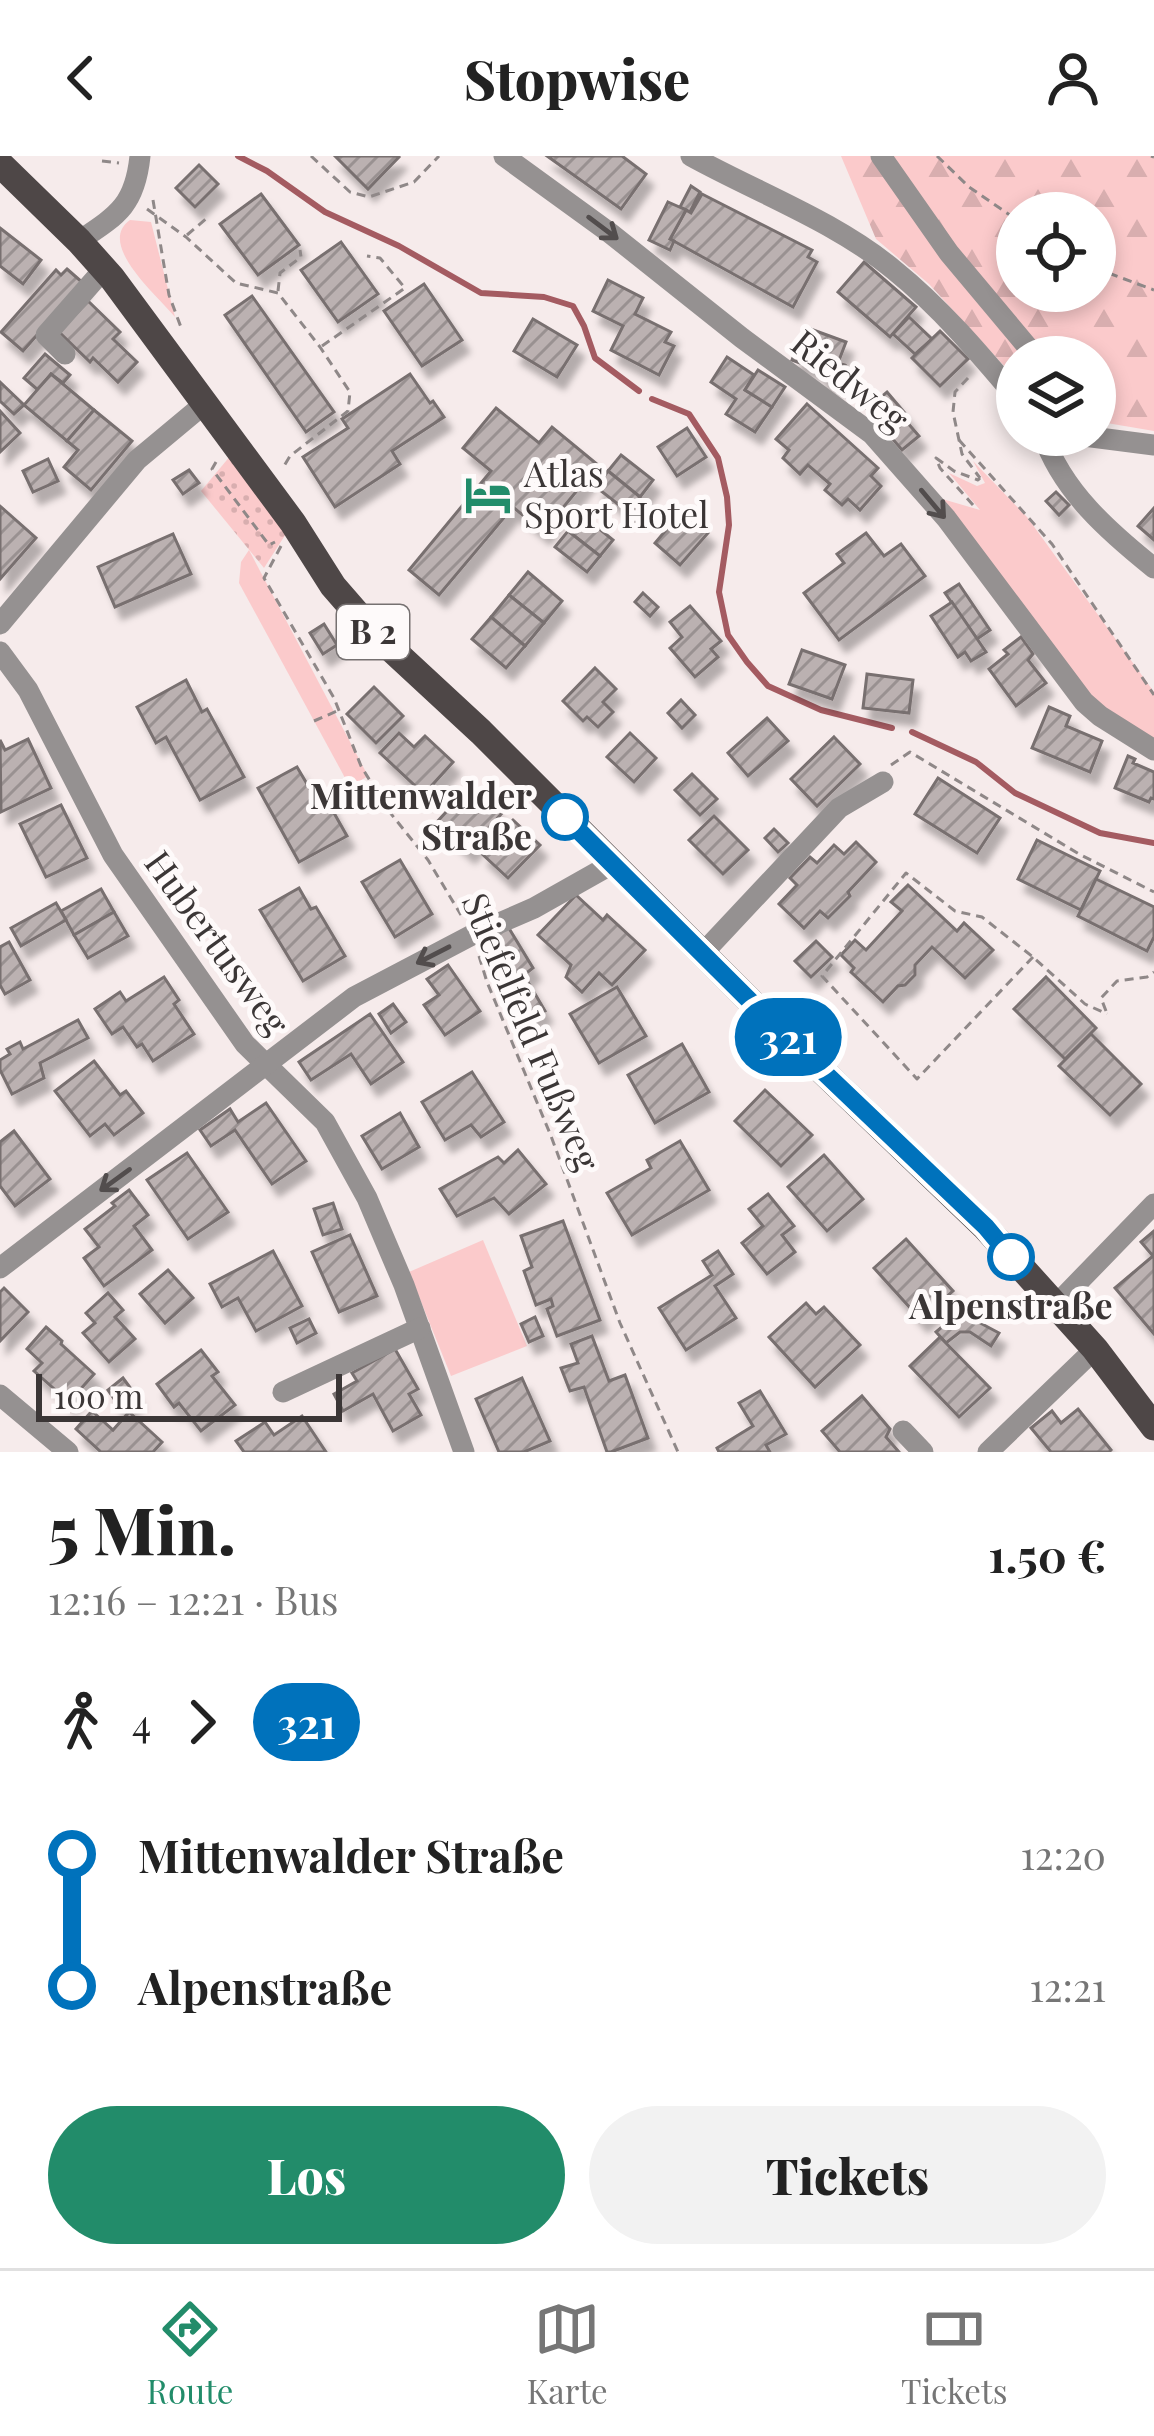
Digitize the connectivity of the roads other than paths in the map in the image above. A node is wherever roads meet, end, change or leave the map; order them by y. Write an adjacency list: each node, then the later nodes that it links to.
1 (140, 156): 6 (street)
2 (691, 156): 10 (street)
3 (881, 156): 8 (street)
4 (506, 157): 18 (street, Riedweg, one-way to 18)
5 (0, 164): 6 (main road, B 2)
6 (79, 241): 7 (main road, B 2)
7 (104, 269): 9 (street); 11 (main road, B 2)
8 (1018, 336)
9 (65, 354)
10 (996, 373)
11 (203, 405): 16 (street); 20 (main road, B 2)
12 (1116, 441): 13 (street)
13 (1154, 446)
14 (1050, 456): 15 (street)
15 (1154, 568)
16 (0, 625)
17 (0, 652): 22 (street, Hubertusweg)
18 (1154, 750)
19 (884, 776): 21 (street)
20 (612, 864): 21 (main road, B 2); 22 (street, one-way to 22)
21 (703, 953): 25 (main road, B 2)
22 (265, 1064): 24 (street, one-way to 24); 26 (street, Hubertusweg)
23 (1154, 1204): 25 (street)
24 (0, 1268)
25 (1055, 1306): 27 (main road, B 2)
26 (420, 1328): 28 (street); 33 (street, Hubertusweg)
27 (1095, 1349): 30 (main road, B 2); 35 (street)
28 (283, 1392)
29 (0, 1395): 32 (street)
30 (1154, 1427)
31 (903, 1431): 34 (street)
32 (68, 1452)
33 (464, 1452)
34 (922, 1452)
35 (988, 1452)

